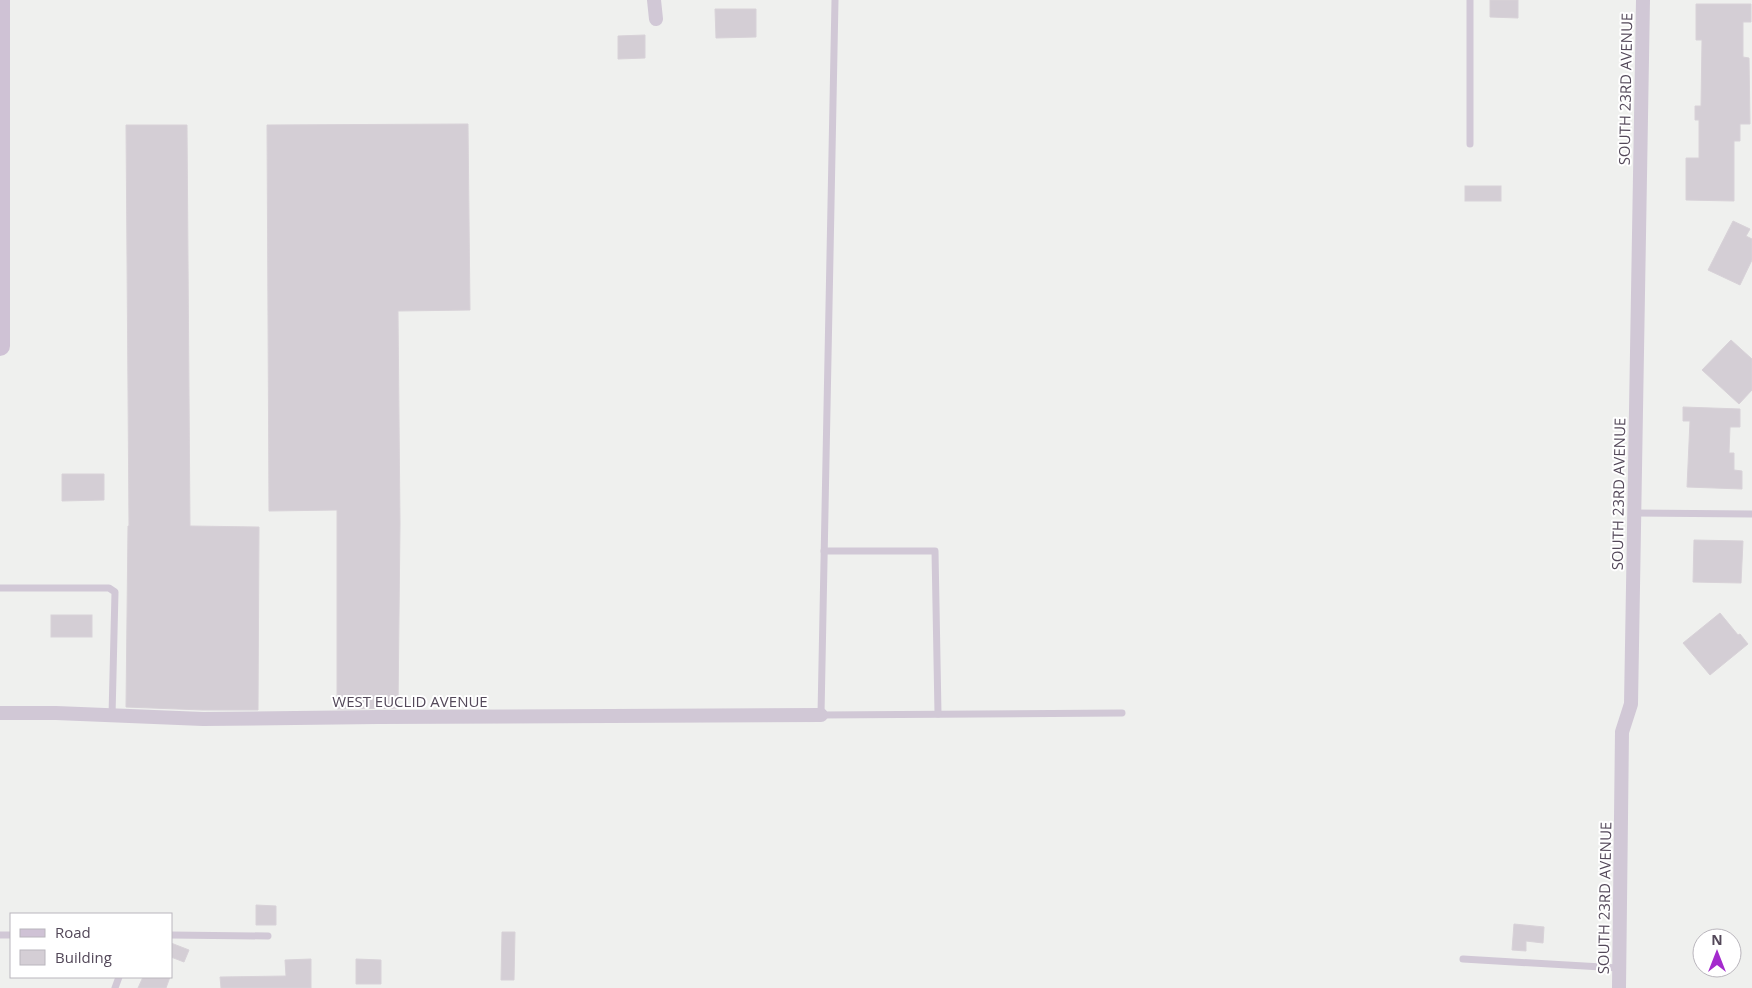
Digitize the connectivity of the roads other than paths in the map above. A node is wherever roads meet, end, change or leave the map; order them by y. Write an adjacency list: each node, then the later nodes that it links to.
1 (0, 0): 7 (street)
2 (654, 0): 6 (street)
3 (835, 0): 12 (lane)
4 (1470, 0): 8 (lane)
5 (1643, 0): 10 (street, SOUTH 23RD AVENUE)
6 (656, 19)
7 (0, 108): 9 (street)
8 (1470, 144)
9 (0, 346)
10 (1634, 513): 11 (lane); 22 (street, SOUTH 23RD AVENUE)
11 (1752, 514)
12 (824, 551): 16 (lane); 17 (lane)
13 (0, 588): 18 (lane)
14 (0, 713): 18 (street, WEST EUCLID AVENUE)
15 (1122, 713): 16 (lane)
16 (938, 714): 17 (lane)
17 (821, 715): 18 (street, WEST EUCLID AVENUE)
18 (112, 716)
19 (172, 935): 20 (lane)
20 (268, 936)
21 (1463, 959): 22 (lane)
22 (1619, 968): 23 (street, SOUTH 23RD AVENUE)
23 (1619, 988)

